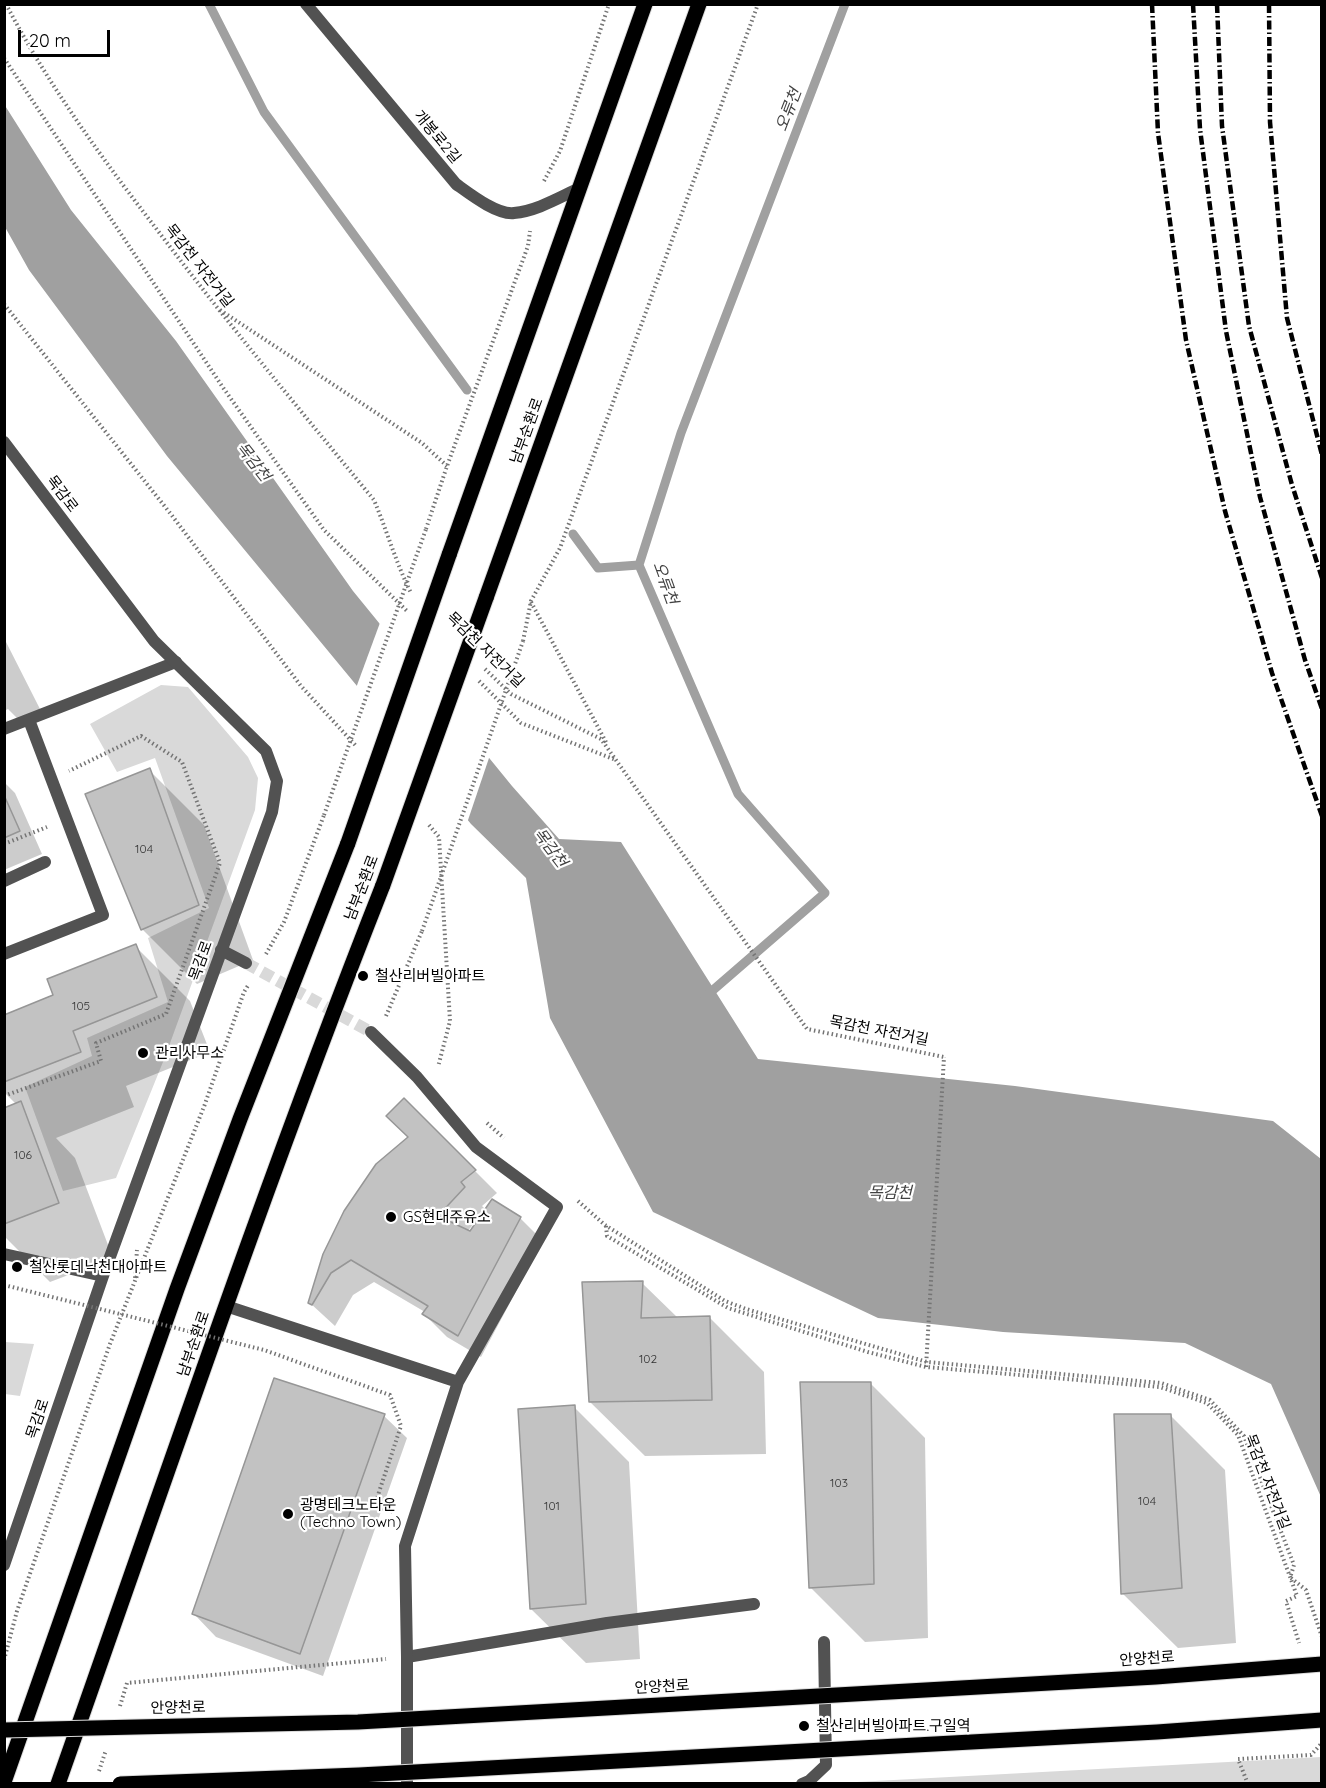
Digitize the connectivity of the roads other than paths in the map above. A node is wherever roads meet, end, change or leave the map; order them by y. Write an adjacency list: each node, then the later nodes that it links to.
1 (306, 4): 4 (street, 개봉로2길)
2 (645, 4): 4 (main road, 남부순환로)
3 (699, 4): 17 (main road, 남부순환로, bridge)
4 (580, 188): 26 (main road, 남부순환로, bridge)
5 (4, 442): 6 (street, 목감로)
6 (176, 662): 7 (street); 11 (street, 목감로)
7 (29, 720): 8 (street); 12 (street)
8 (4, 729)
9 (45, 862): 10 (street)
10 (4, 881)
11 (221, 950): 13 (street); 16 (street, 목감로)
12 (4, 954)
13 (246, 963)
14 (371, 1032): 18 (street)
15 (4, 1254): 16 (street)
16 (103, 1276): 19 (street, 목감로)
17 (226, 1306): 18 (street); 27 (main road, 남부순환로)
18 (458, 1382): 22 (street)
19 (4, 1565)
20 (754, 1604): 22 (street)
21 (824, 1642): 30 (street)
22 (407, 1657): 29 (street)
23 (1322, 1664): 25 (main road, 안양천로, bridge)
24 (1322, 1720): 28 (main road, bridge)
25 (4, 1730)
26 (4, 1782)
27 (58, 1784)
28 (120, 1784)
29 (407, 1784)
30 (802, 1784)

